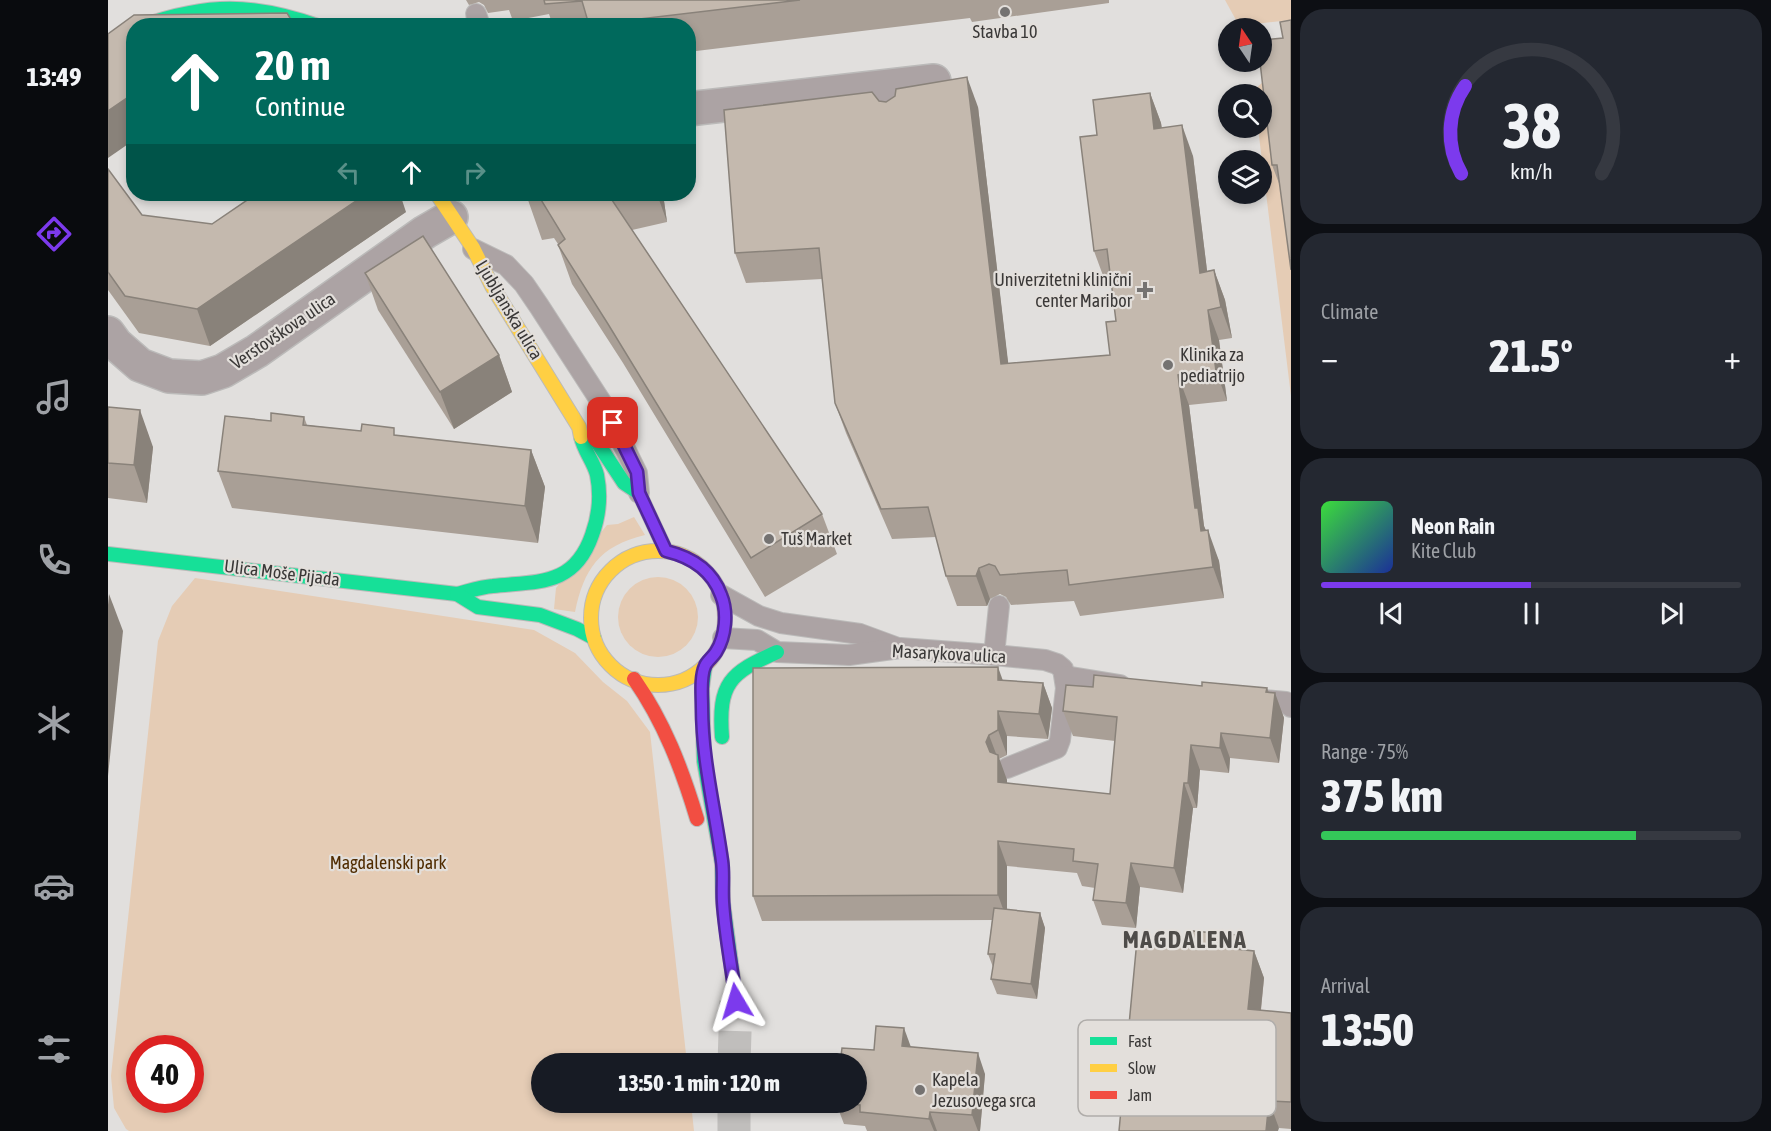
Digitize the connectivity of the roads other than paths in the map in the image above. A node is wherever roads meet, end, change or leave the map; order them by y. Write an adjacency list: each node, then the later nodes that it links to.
1 (161, 18): 2 (street)
2 (298, 18)
3 (934, 81): 4 (street)
4 (696, 109)
5 (444, 206): 6 (street, Ljubljanska ulica); 7 (street, Verstovškova ulica)
6 (473, 248): 8 (street, Ljubljanska ulica); 9 (lane)
7 (108, 333)
8 (579, 427): 9 (street); 12 (street)
9 (639, 493): 10 (street)
10 (666, 551): 13 (street); 15 (street)
11 (108, 554): 12 (street, Ulica Moše Pijada)
12 (457, 594): 15 (street)
13 (721, 595): 16 (street); 17 (lane)
14 (999, 606): 19 (lane)
15 (594, 638): 22 (street)
16 (723, 638): 18 (lane, Masarykova ulica); 20 (street)
17 (900, 648): 18 (lane, Masarykova ulica); 19 (lane, Masarykova ulica)
18 (777, 652): 26 (street)
19 (994, 655): 21 (lane, Masarykova ulica)
20 (705, 666): 22 (street); 31 (street)
21 (1065, 676): 23 (lane); 27 (lane)
22 (634, 680): 28 (street)
23 (1143, 688)
24 (1231, 697): 25 (lane)
25 (1291, 707)
26 (723, 751)
27 (1007, 768)
28 (699, 828)
29 (731, 838): 31 (street)
30 (707, 861): 31 (street)
31 (723, 903): 32 (street)
32 (736, 1001)

